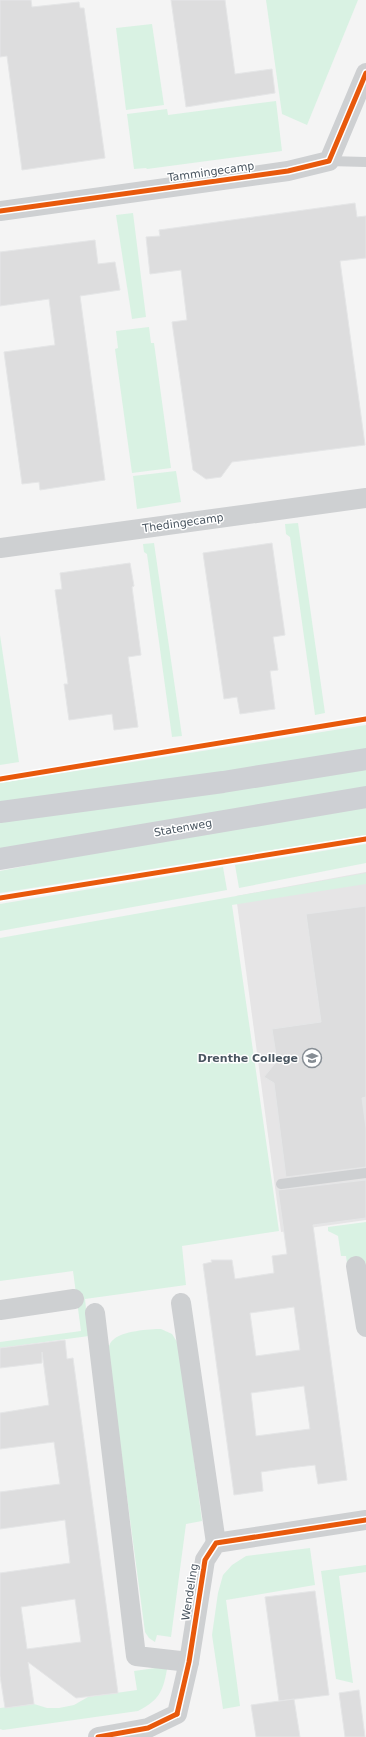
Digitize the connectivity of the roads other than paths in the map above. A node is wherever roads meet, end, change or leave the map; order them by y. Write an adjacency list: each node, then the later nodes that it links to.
1 (366, 73): 2 (street)
2 (329, 161): 3 (lane); 4 (street, Tammingecamp)
3 (366, 162)
4 (0, 211)
5 (366, 498): 6 (street, Thedingecamp)
6 (0, 548)
7 (366, 759): 9 (street)
8 (366, 796): 10 (street, Statenweg)
9 (0, 812)
10 (0, 859)
11 (366, 1173): 12 (lane)
12 (281, 1184)
13 (356, 1266): 18 (street)
14 (74, 1299): 16 (street)
15 (181, 1303): 20 (street)
16 (0, 1310)
17 (95, 1313): 21 (street)
18 (366, 1327)
19 (366, 1520): 20 (street)
20 (216, 1543): 21 (street, Wendeling)
21 (189, 1662): 22 (street, Wendeling)
22 (100, 1737)

